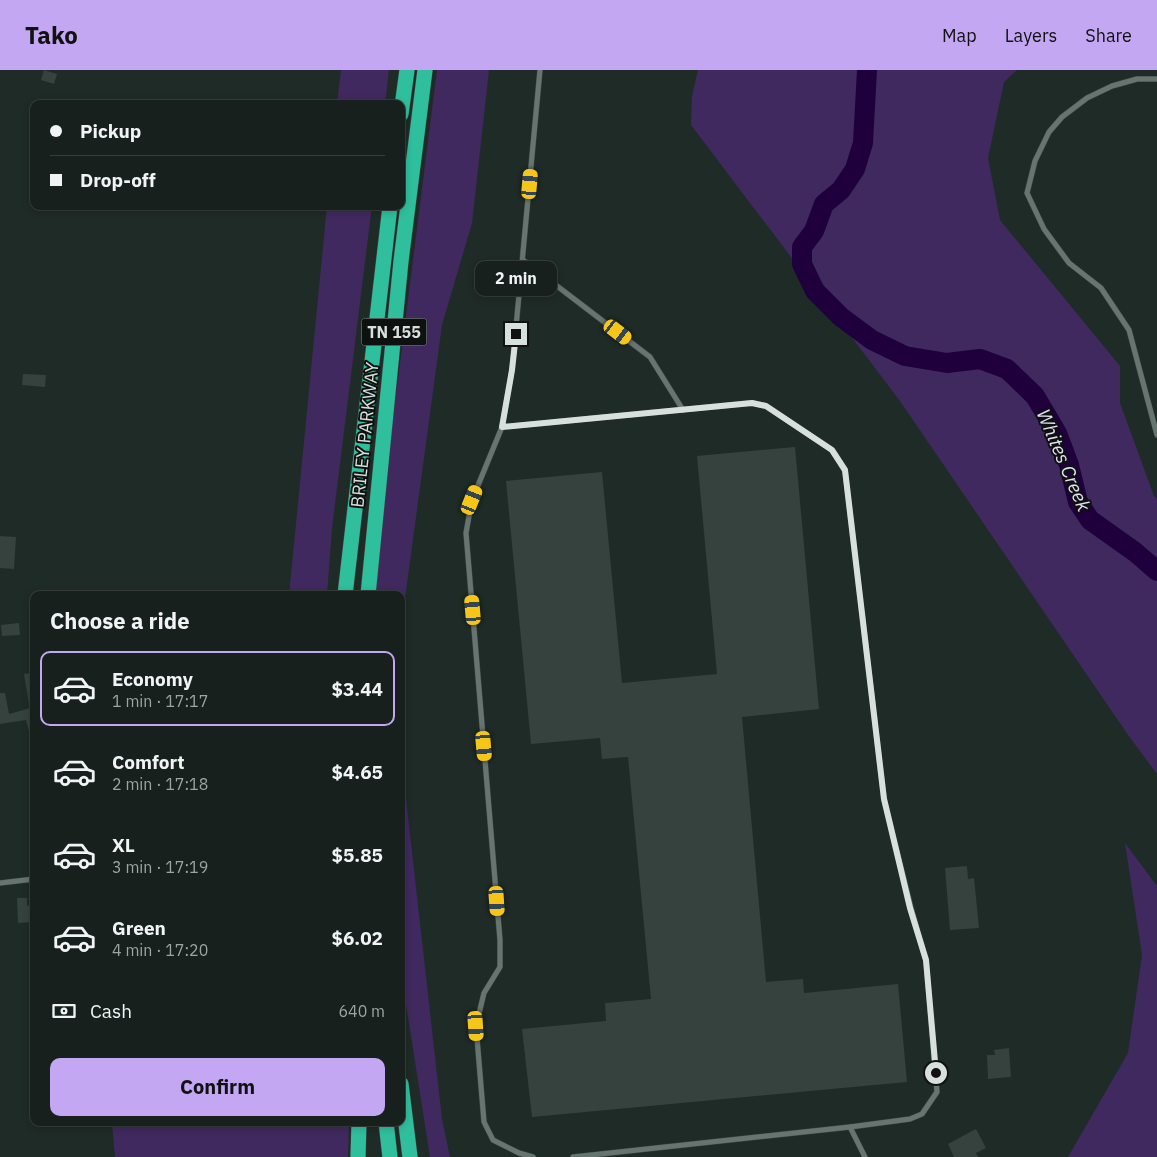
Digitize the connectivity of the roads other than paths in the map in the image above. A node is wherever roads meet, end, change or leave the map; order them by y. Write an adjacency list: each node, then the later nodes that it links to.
1 (407, 70): 5 (highway)
2 (425, 70): 12 (highway, BRILEY PARKWAY / TN 155)
3 (540, 70): 7 (lane)
4 (1157, 78): 10 (lane)
5 (403, 100)
6 (390, 210): 11 (highway, BRILEY PARKWAY / TN 155)
7 (523, 260): 8 (lane); 9 (lane)
8 (683, 410): 9 (lane); 19 (lane)
9 (502, 427): 24 (lane)
10 (1157, 434)
11 (345, 591)
12 (368, 591)
13 (30, 879): 14 (lane)
14 (0, 883)
15 (405, 1115): 23 (highway)
16 (405, 1119): 22 (highway)
17 (359, 1126): 20 (highway)
18 (386, 1126): 21 (highway)
19 (850, 1127): 25 (lane); 26 (lane)
20 (358, 1157)
21 (390, 1157)
22 (410, 1157)
23 (416, 1157)
24 (533, 1157)
25 (573, 1157)
26 (865, 1157)

